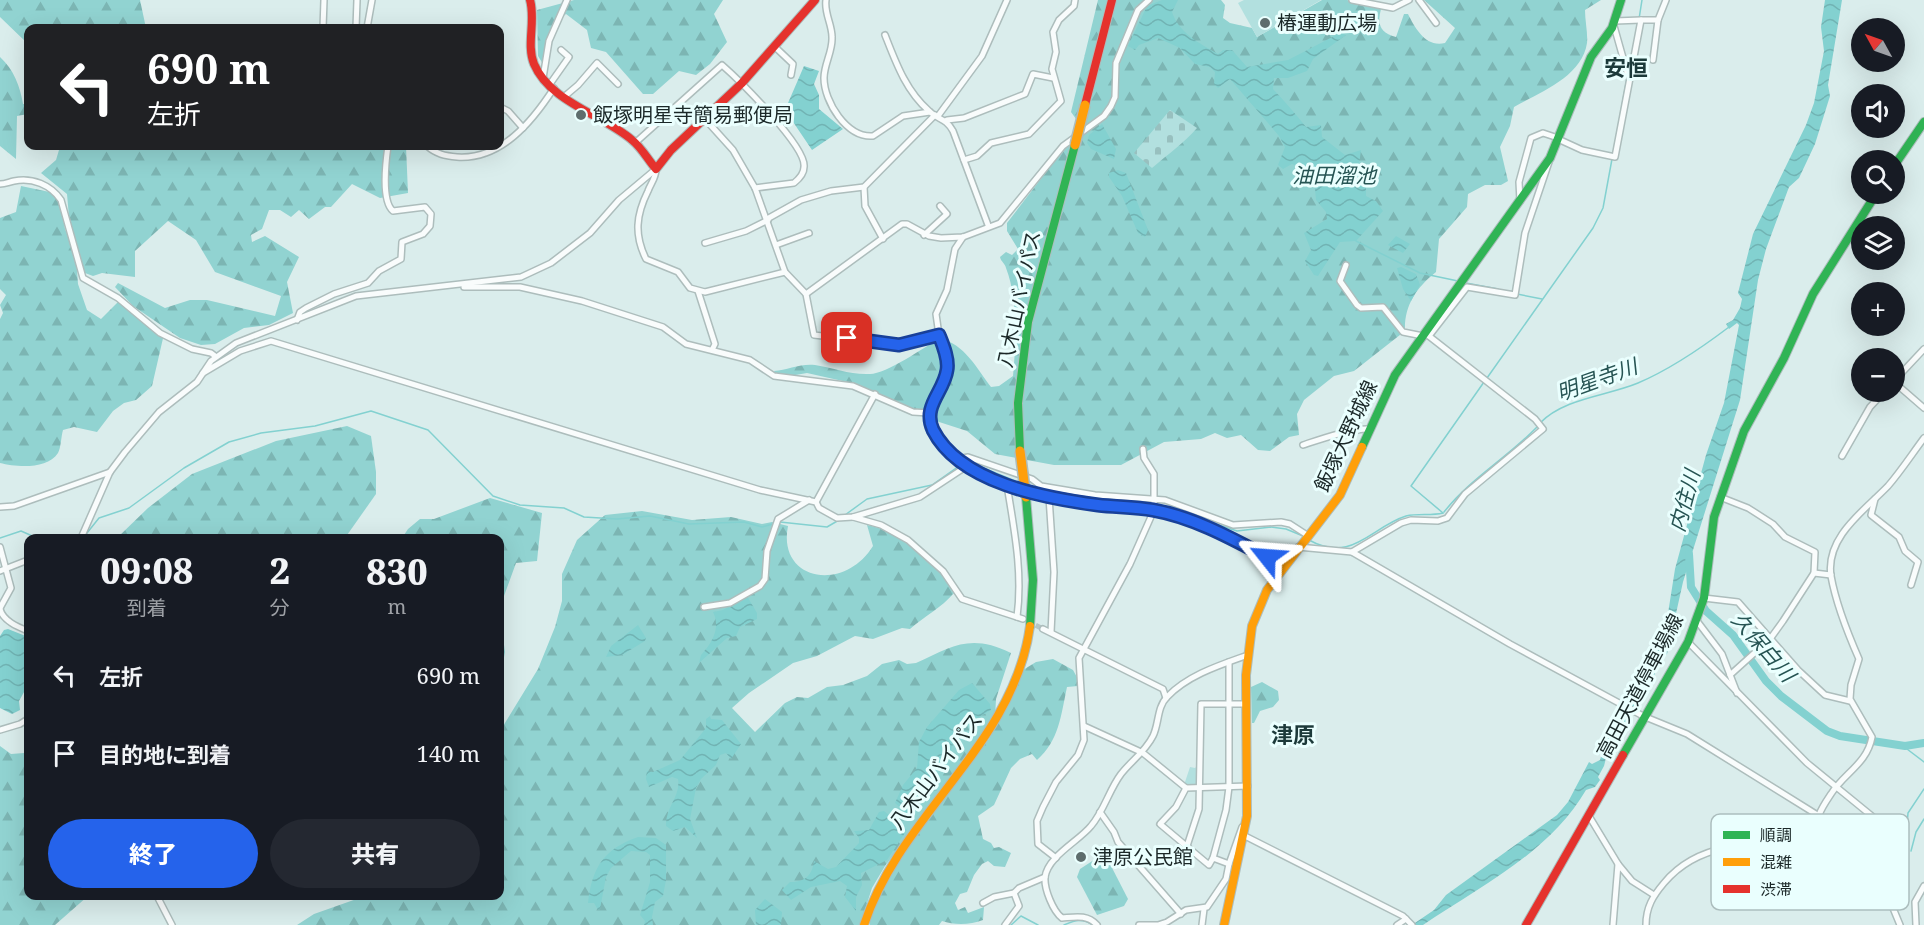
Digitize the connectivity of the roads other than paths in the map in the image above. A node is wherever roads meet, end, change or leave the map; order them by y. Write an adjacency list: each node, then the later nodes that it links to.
1 (324, 0): 23 (street)
2 (357, 0): 24 (street)
3 (372, 0): 25 (street)
4 (530, 0): 33 (main road)
5 (567, 0): 33 (street)
6 (815, 0): 27 (main road)
7 (826, 0): 38 (street)
8 (1007, 0): 38 (street)
9 (1075, 0): 32 (street)
10 (1112, 0): 166 (main road, 八木山バイパス, bridge)
11 (1135, 0): 18 (street)
12 (1149, 0): 18 (street)
13 (1352, 0): 14 (street)
14 (1409, 0)
15 (1419, 0): 21 (street)
16 (1621, 0): 22 (main road, 飯塚大野城線)
17 (1666, 0): 20 (street)
18 (1141, 6): 60 (street)
19 (1639, 20): 20 (street); 22 (street); 30 (street)
20 (1658, 20): 29 (street)
21 (1436, 23)
22 (1614, 23): 30 (street); 43 (main road, 飯塚大野城線)
23 (323, 24)
24 (356, 24)
25 (368, 24)
26 (885, 35): 38 (street)
27 (774, 46): 31 (street); 34 (main road)
28 (561, 50): 33 (street)
29 (1653, 60)
30 (1629, 72): 43 (street)
31 (791, 75)
32 (1053, 78): 40 (street); 51 (street)
33 (549, 83): 36 (main road); 42 (street)
34 (742, 83): 39 (main road); 45 (street); 55 (street)
35 (618, 84): 36 (street)
36 (565, 96): 45 (main road)
37 (504, 109): 42 (street)
38 (934, 114): 40 (street); 54 (street)
39 (705, 119): 52 (main road); 55 (street)
40 (947, 120): 51 (street)
41 (1924, 122): 49 (main road)
42 (523, 128): 44 (street)
43 (1558, 138): 50 (main road, 飯塚大野城線); 56 (street)
44 (504, 141)
45 (635, 143): 52 (main road)
46 (388, 150): 72 (street)
47 (435, 150): 48 (street)
48 (492, 150)
49 (1905, 150)
50 (1550, 158): 56 (main road, 飯塚大野城線); 74 (street)
51 (964, 160): 60 (street)
52 (656, 169): 69 (street); 70 (street)
53 (0, 184): 77 (street)
54 (864, 187): 59 (street); 64 (street)
55 (755, 188): 59 (street)
56 (1520, 201): 74 (main road, 飯塚大野城線)
57 (1870, 204): 95 (main road, 高田天道停車場線)
58 (940, 206): 62 (street)
59 (767, 219): 65 (street); 66 (street)
60 (988, 225): 63 (street)
61 (809, 232): 66 (street)
62 (924, 235): 63 (street); 64 (street)
63 (963, 237): 73 (street)
64 (883, 239): 71 (street)
65 (705, 243)
66 (776, 245): 68 (street)
67 (1346, 265): 74 (street)
68 (785, 272): 70 (street); 71 (street)
69 (450, 286): 72 (street); 76 (street)
70 (698, 291): 76 (street)
71 (806, 294): 73 (street)
72 (297, 320): 77 (street)
73 (939, 335): 84 (main road)
74 (1426, 335): 85 (main road, 飯塚大野城線); 106 (street)
75 (1924, 349): 78 (street)
76 (712, 350): 81 (street)
77 (215, 356): 79 (street)
78 (1905, 369)
79 (203, 373): 92 (street); 98 (street)
80 (1905, 391): 83 (street)
81 (875, 393): 84 (street); 99 (street)
82 (1875, 402): 89 (street)
83 (1924, 408)
84 (929, 413): 90 (main road)
85 (1369, 429): 87 (street); 104 (main road, 飯塚大野城線)
86 (1924, 438): 96 (street)
87 (1303, 445)
88 (1143, 449): 97 (street)
89 (1842, 456)
90 (958, 459): 91 (main road); 97 (street)
91 (967, 466): 93 (main road); 102 (street)
92 (110, 472): 100 (street); 103 (street)
93 (1007, 485): 94 (main road); 102 (street)
94 (1049, 497): 101 (main road); 119 (street)
95 (1719, 497): 110 (street); 113 (main road, 高田天道停車場線)
96 (1876, 498): 111 (street); 112 (street)
97 (1154, 499): 101 (street); 104 (street)
98 (809, 500): 99 (street); 114 (street)
99 (816, 502): 102 (street)
100 (0, 507)
101 (1154, 510): 108 (main road); 122 (street)
102 (853, 517)
103 (83, 534)
104 (1302, 541): 106 (street); 108 (main road, 飯塚大野城線)
105 (0, 547): 109 (street)
106 (1352, 552): 131 (street)
107 (24, 562): 109 (street)
108 (1283, 566): 123 (main road, 飯塚大野城線)
109 (3, 570): 115 (street)
110 (1814, 573): 111 (street); 120 (street)
111 (1831, 575): 128 (street)
112 (1911, 585)
113 (1704, 598): 116 (main road, 高田天道停車場線); 120 (street)
114 (704, 607)
115 (0, 609): 117 (street)
116 (1697, 621): 121 (main road, 高田天道停車場線); 125 (street)
117 (24, 629)
118 (1043, 629): 119 (street)
119 (1051, 632): 122 (street)
120 (1770, 639): 125 (street); 128 (street)
121 (1688, 642): 126 (street); 131 (main road, 高田天道停車場線)
122 (1083, 648): 127 (street); 133 (street)
123 (1248, 656): 124 (street); 130 (main road, 飯塚大野城線)
124 (1229, 662): 127 (street); 129 (street)
125 (1730, 675): 126 (street)
126 (1738, 695): 140 (street)
127 (1166, 698): 135 (street)
128 (1850, 701): 140 (street)
129 (1229, 704): 130 (street); 137 (street); 139 (street)
130 (1248, 704): 136 (main road, 飯塚大野城線)
131 (1645, 717): 143 (street); 146 (main road, 高田天道停車場線)
132 (24, 722): 134 (street)
133 (1084, 726): 135 (street); 150 (street)
134 (0, 729)
135 (1143, 753): 138 (street); 142 (street)
136 (1248, 786): 137 (street); 141 (main road, 飯塚大野城線)
137 (1229, 787): 139 (street); 151 (street)
138 (1185, 788): 139 (street); 148 (street)
139 (1200, 788): 148 (street)
140 (1834, 788): 144 (street); 145 (street)
141 (1248, 798): 147 (main road, 飯塚大野城線); 152 (street)
142 (1100, 812): 150 (street); 162 (street)
143 (1816, 814)
144 (1820, 814)
145 (1870, 814)
146 (1588, 816): 153 (street); 174 (main road, 高田天道停車場線)
147 (1245, 836): 163 (street); 171 (main road, 飯塚大野城線)
148 (1187, 846): 151 (street)
149 (1711, 852): 157 (street)
150 (1056, 858): 154 (street)
151 (1213, 858): 152 (street)
152 (1230, 864): 160 (street)
153 (1618, 864): 157 (street); 175 (street)
154 (1045, 877): 156 (street); 164 (street)
155 (1924, 886): 178 (street)
156 (1014, 893): 159 (street); 167 (street)
157 (1654, 895): 176 (street)
158 (159, 900): 165 (street)
159 (983, 903)
160 (1204, 909): 162 (street); 170 (street)
161 (1894, 910): 177 (street)
162 (1180, 914): 169 (street)
163 (1406, 919): 172 (street); 173 (street)
164 (1079, 920): 168 (street)
165 (172, 925)
166 (864, 925)
167 (1005, 925)
168 (1096, 925)
169 (1139, 925)
170 (1202, 925)
171 (1224, 925)
172 (1397, 925)
173 (1412, 925)
174 (1526, 925)
175 (1613, 925)
176 (1646, 925)
177 (1900, 925)
178 (1917, 925)

